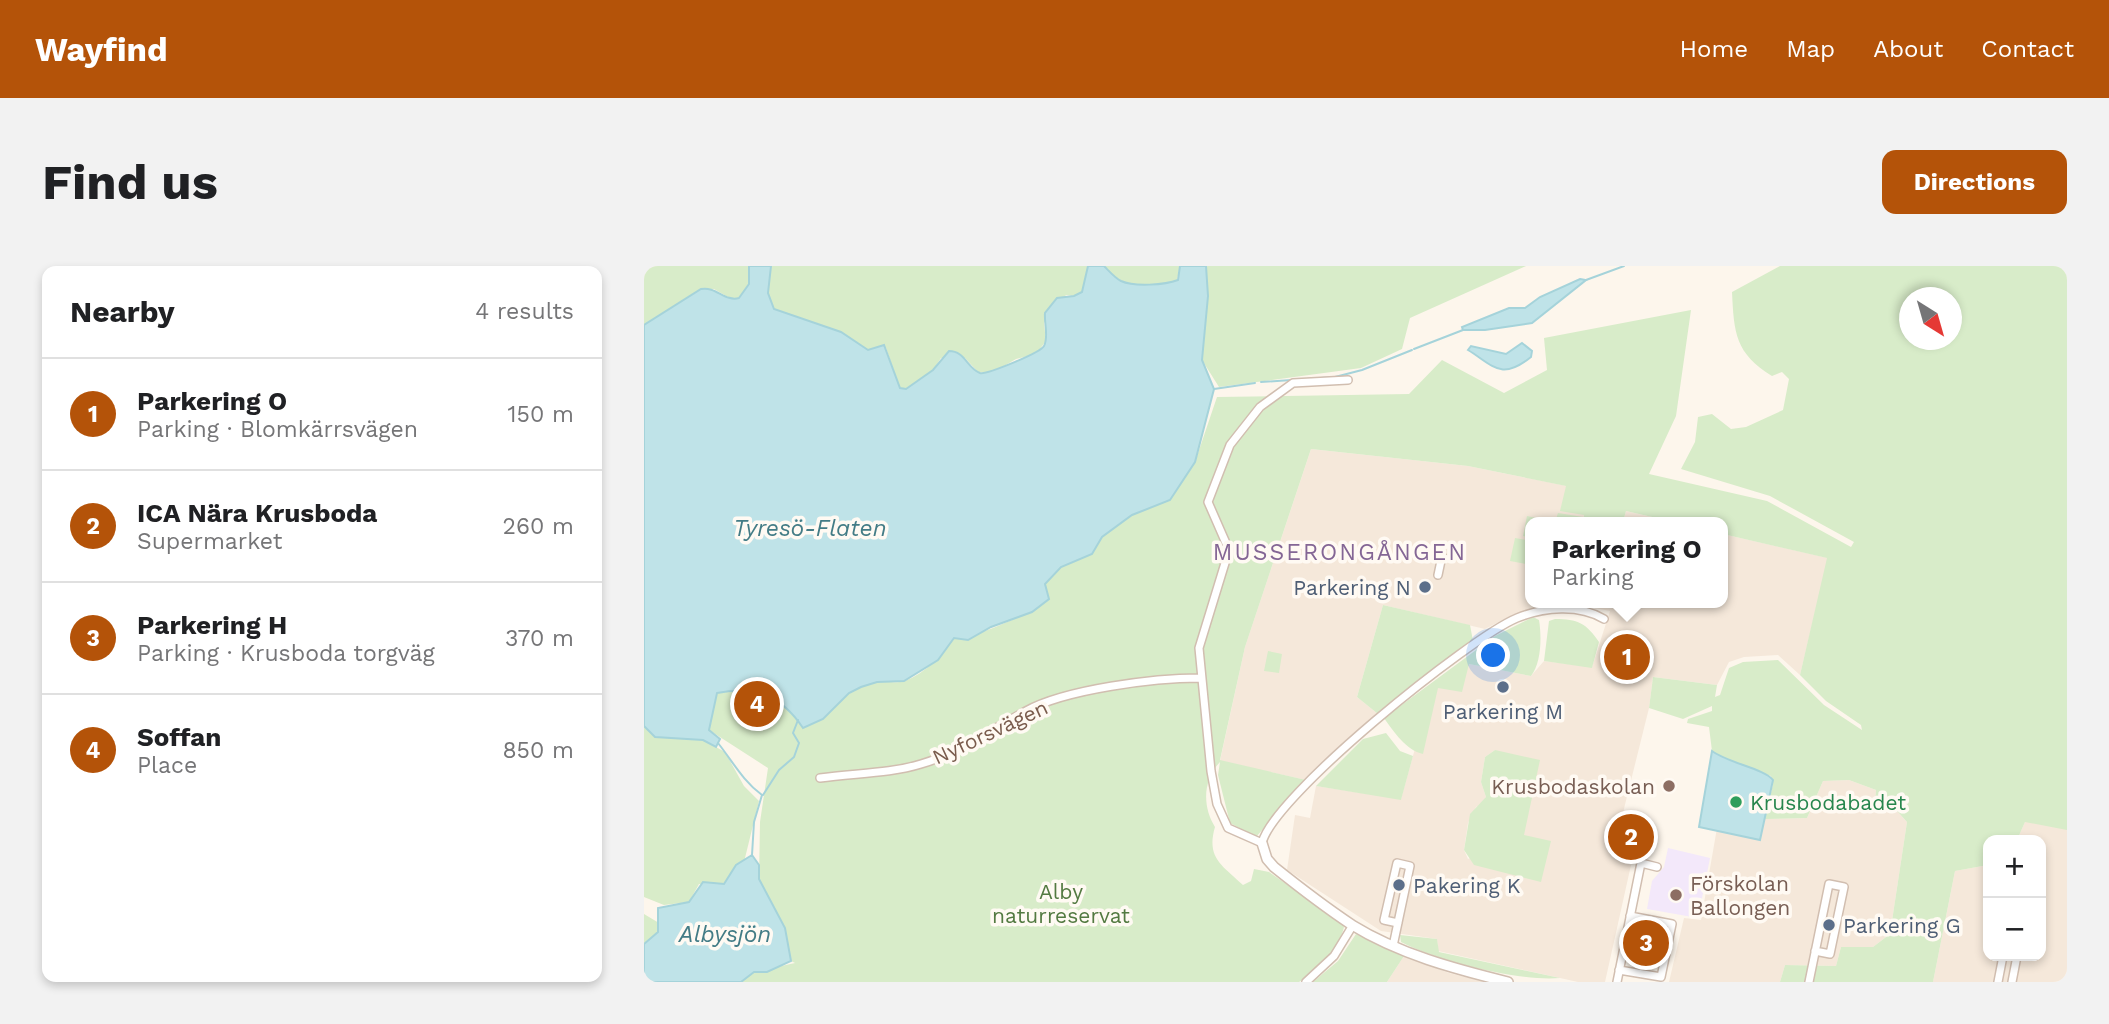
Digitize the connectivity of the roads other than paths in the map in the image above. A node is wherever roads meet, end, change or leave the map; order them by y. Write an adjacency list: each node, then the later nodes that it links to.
1 (1348, 380): 5 (street)
2 (1442, 556): 3 (street)
3 (1438, 575)
4 (1604, 620): 7 (street)
5 (1200, 678): 6 (street, Nyforsvägen); 7 (street)
6 (820, 778)
7 (1262, 843): 11 (street)
8 (1657, 867): 9 (street)
9 (1630, 916): 16 (street); 16 (street)
10 (1398, 923): 10 (street); 12 (street)
11 (1353, 925): 12 (street); 17 (street)
12 (1393, 946): 18 (street)
13 (1815, 951): 13 (street); 20 (street)
14 (2002, 961): 21 (street)
15 (2016, 961): 22 (street)
16 (1619, 970): 19 (street)
17 (1306, 982)
18 (1508, 982)
19 (1617, 982)
20 (1809, 982)
21 (1998, 982)
22 (2012, 982)

